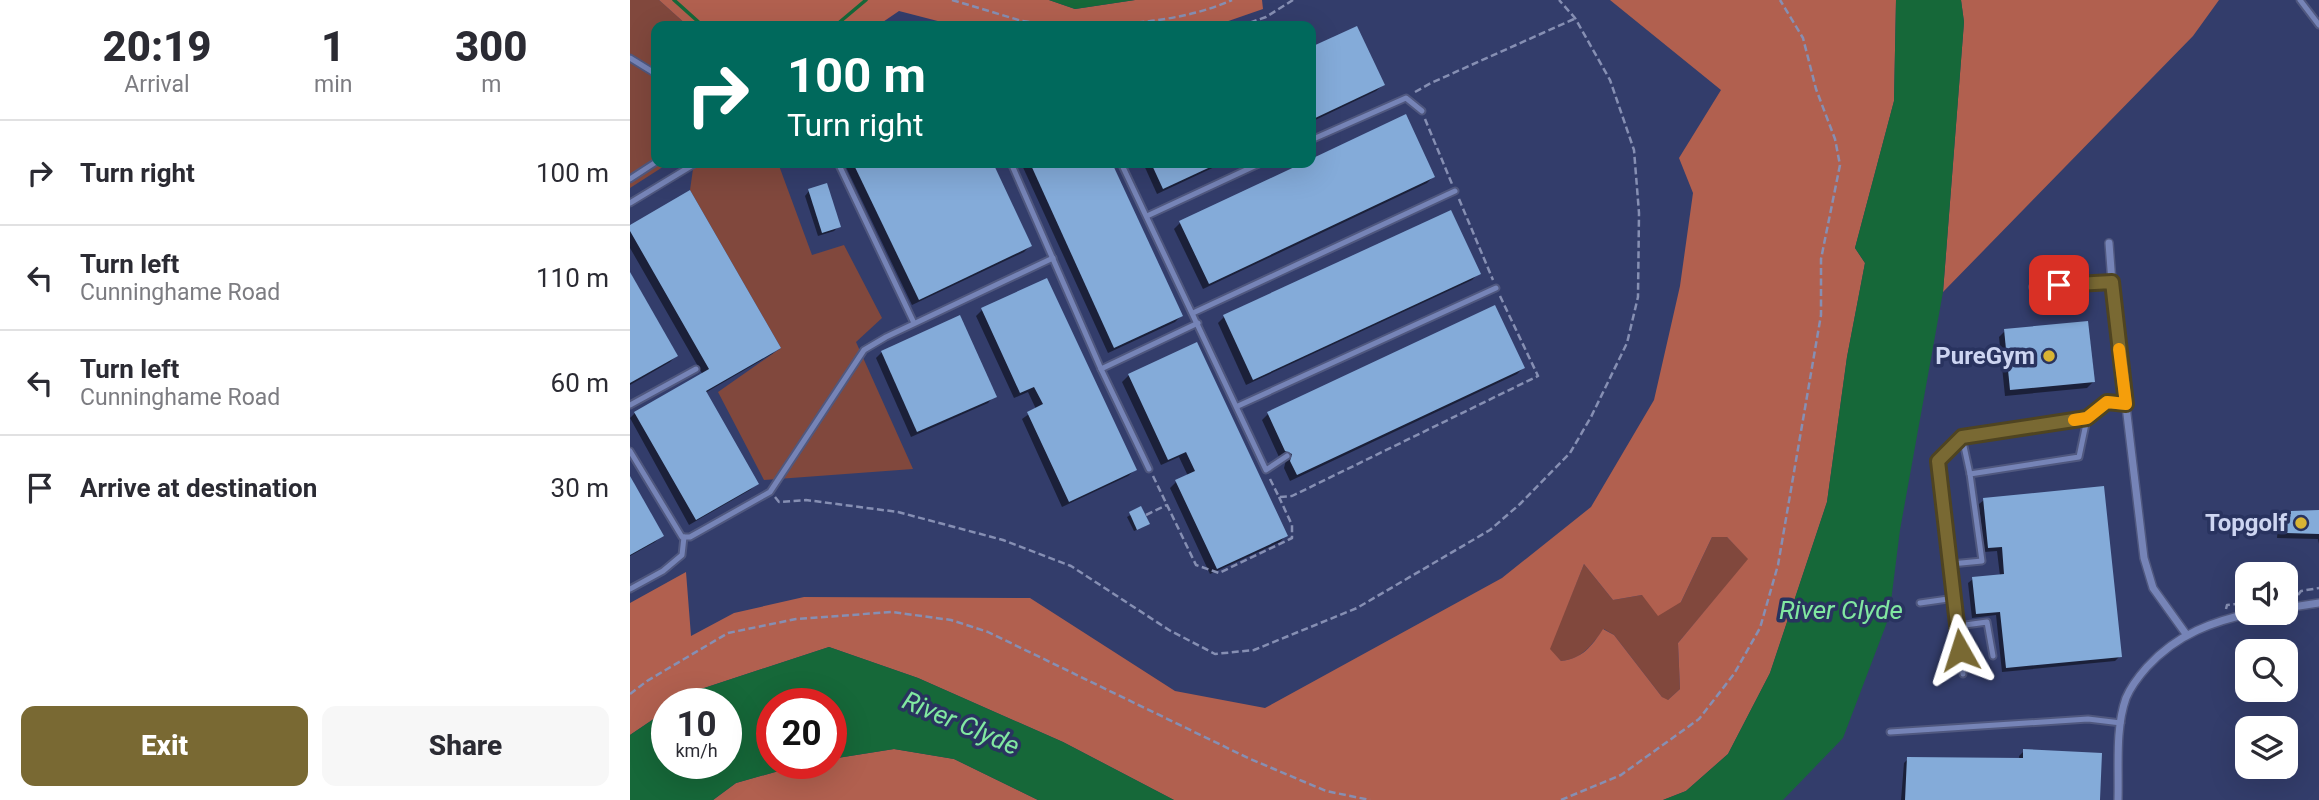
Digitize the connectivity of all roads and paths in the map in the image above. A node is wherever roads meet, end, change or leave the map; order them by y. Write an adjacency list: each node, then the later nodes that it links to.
1 (953, 0): 8 (path)
2 (1232, 0): 9 (path)
3 (1293, 0): 10 (path)
4 (1559, 0): 7 (path)
5 (1780, 0): 69 (path)
6 (2300, 0): 11 (lane)
7 (1575, 18): 14 (path); 47 (path)
8 (1022, 21)
9 (1140, 21)
10 (1256, 21)
11 (2319, 25)
12 (630, 58): 13 (lane)
13 (651, 71)
14 (1406, 97): 15 (lane); 16 (lane)
15 (1422, 111): 24 (path)
16 (1316, 138)
17 (651, 165): 23 (lane)
18 (688, 168): 25 (lane)
19 (840, 168): 33 (lane)
20 (1013, 168): 28 (lane)
21 (1123, 168): 26 (lane)
22 (1250, 168): 26 (lane)
23 (630, 178)
24 (1455, 191): 31 (path); 32 (lane)
25 (630, 203)
26 (1146, 216): 32 (lane)
27 (2109, 243): 29 (street)
28 (1053, 258): 33 (lane); 36 (lane)
29 (2112, 282): 30 (street); 37 (street)
30 (2033, 287)
31 (1496, 288): 39 (lane); 48 (path)
32 (1193, 313): 34 (lane)
33 (914, 323): 47 (lane)
34 (1198, 323): 36 (lane); 39 (lane)
35 (696, 369): 38 (lane)
36 (1101, 369): 44 (lane)
37 (2126, 404): 40 (lane); 62 (street)
38 (630, 405)
39 (1238, 406): 45 (lane)
40 (2087, 418): 41 (lane); 46 (lane)
41 (1962, 437): 46 (lane); 52 (lane)
42 (630, 451): 51 (lane)
43 (1287, 456): 45 (lane)
44 (1149, 468): 49 (path)
45 (1266, 470): 48 (path)
46 (1970, 474): 52 (lane)
47 (770, 492): 51 (lane)
48 (1279, 497): 49 (path)
49 (1167, 505): 50 (path)
50 (1146, 515)
51 (684, 537): 54 (lane)
52 (1951, 564): 56 (lane)
53 (2319, 588): 55 (path)
54 (630, 589)
55 (2298, 596)
56 (1955, 598): 57 (lane); 61 (lane)
57 (1920, 603)
58 (2319, 603): 59 (street)
59 (2298, 606)
60 (2235, 617): 62 (street)
61 (1958, 625): 63 (lane); 64 (lane)
62 (2186, 634): 66 (street)
63 (1993, 656)
64 (1963, 674)
65 (630, 694): 68 (path)
66 (2121, 723): 67 (lane); 70 (street)
67 (1890, 732)
68 (1370, 800)
69 (1561, 800)
70 (2118, 800)

